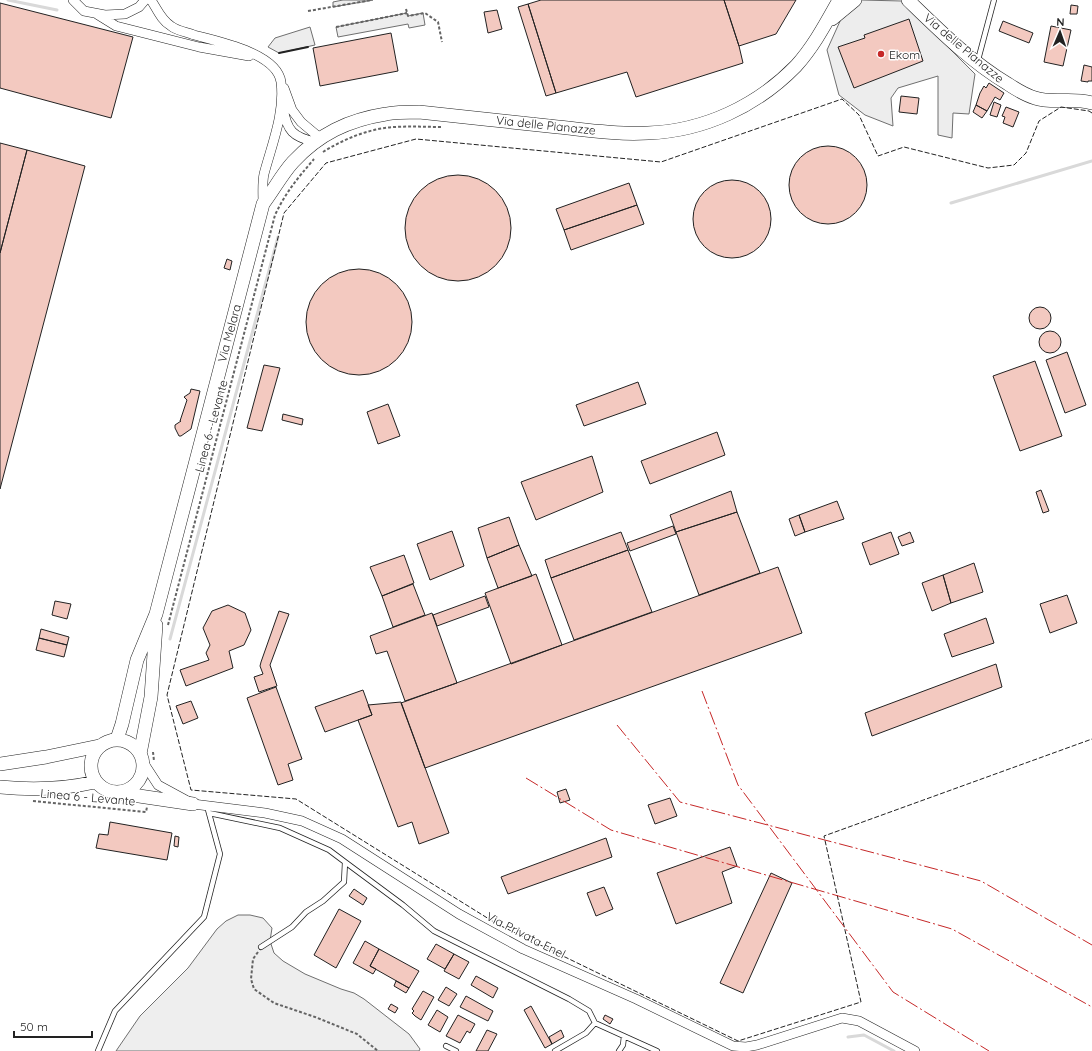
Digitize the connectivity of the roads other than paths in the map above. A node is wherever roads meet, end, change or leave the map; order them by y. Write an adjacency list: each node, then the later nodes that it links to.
1 (73, 0): 9 (street)
2 (145, 0): 9 (street)
3 (151, 0): 11 (street)
4 (831, 0): 10 (street, Via delle Pianazze)
5 (839, 0): 10 (street, Via delle Pianazze)
6 (855, 0): 10 (street, Via delle Pianazze)
7 (908, 0): 12 (street, Via delle Pianazze)
8 (994, 0): 12 (lane)
9 (95, 13): 11 (street)
10 (826, 24): 16 (street, Via delle Pianazze)
11 (260, 58): 13 (street)
12 (977, 62): 15 (street, Via delle Pianazze)
13 (281, 80): 14 (street, Via Melara); 16 (street)
14 (282, 99): 16 (street); 17 (street, Via Melara)
15 (1092, 103)
16 (319, 144): 17 (street, Via delle Pianazze)
17 (263, 204): 18 (street, Via Melara)
18 (156, 614): 19 (street); 21 (street)
19 (116, 739): 20 (street); 21 (street)
20 (100, 746): 22 (street); 23 (street)
21 (148, 757): 25 (street); 26 (street, Via Privata Enel)
22 (0, 764)
23 (95, 782): 24 (street); 25 (street)
24 (0, 787)
25 (119, 793): 26 (street)
26 (193, 804): 27 (street, Via Privata Enel)
27 (208, 809): 28 (lane); 33 (lane); 38 (street, Via Privata Enel)
28 (346, 862): 29 (lane); 30 (lane)
29 (262, 947)
30 (594, 1023): 31 (lane); 35 (lane)
31 (624, 1036): 36 (lane); 37 (lane)
32 (446, 1046): 34 (lane)
33 (98, 1051)
34 (456, 1051)
35 (555, 1051)
36 (618, 1051)
37 (657, 1051)
38 (915, 1051)

